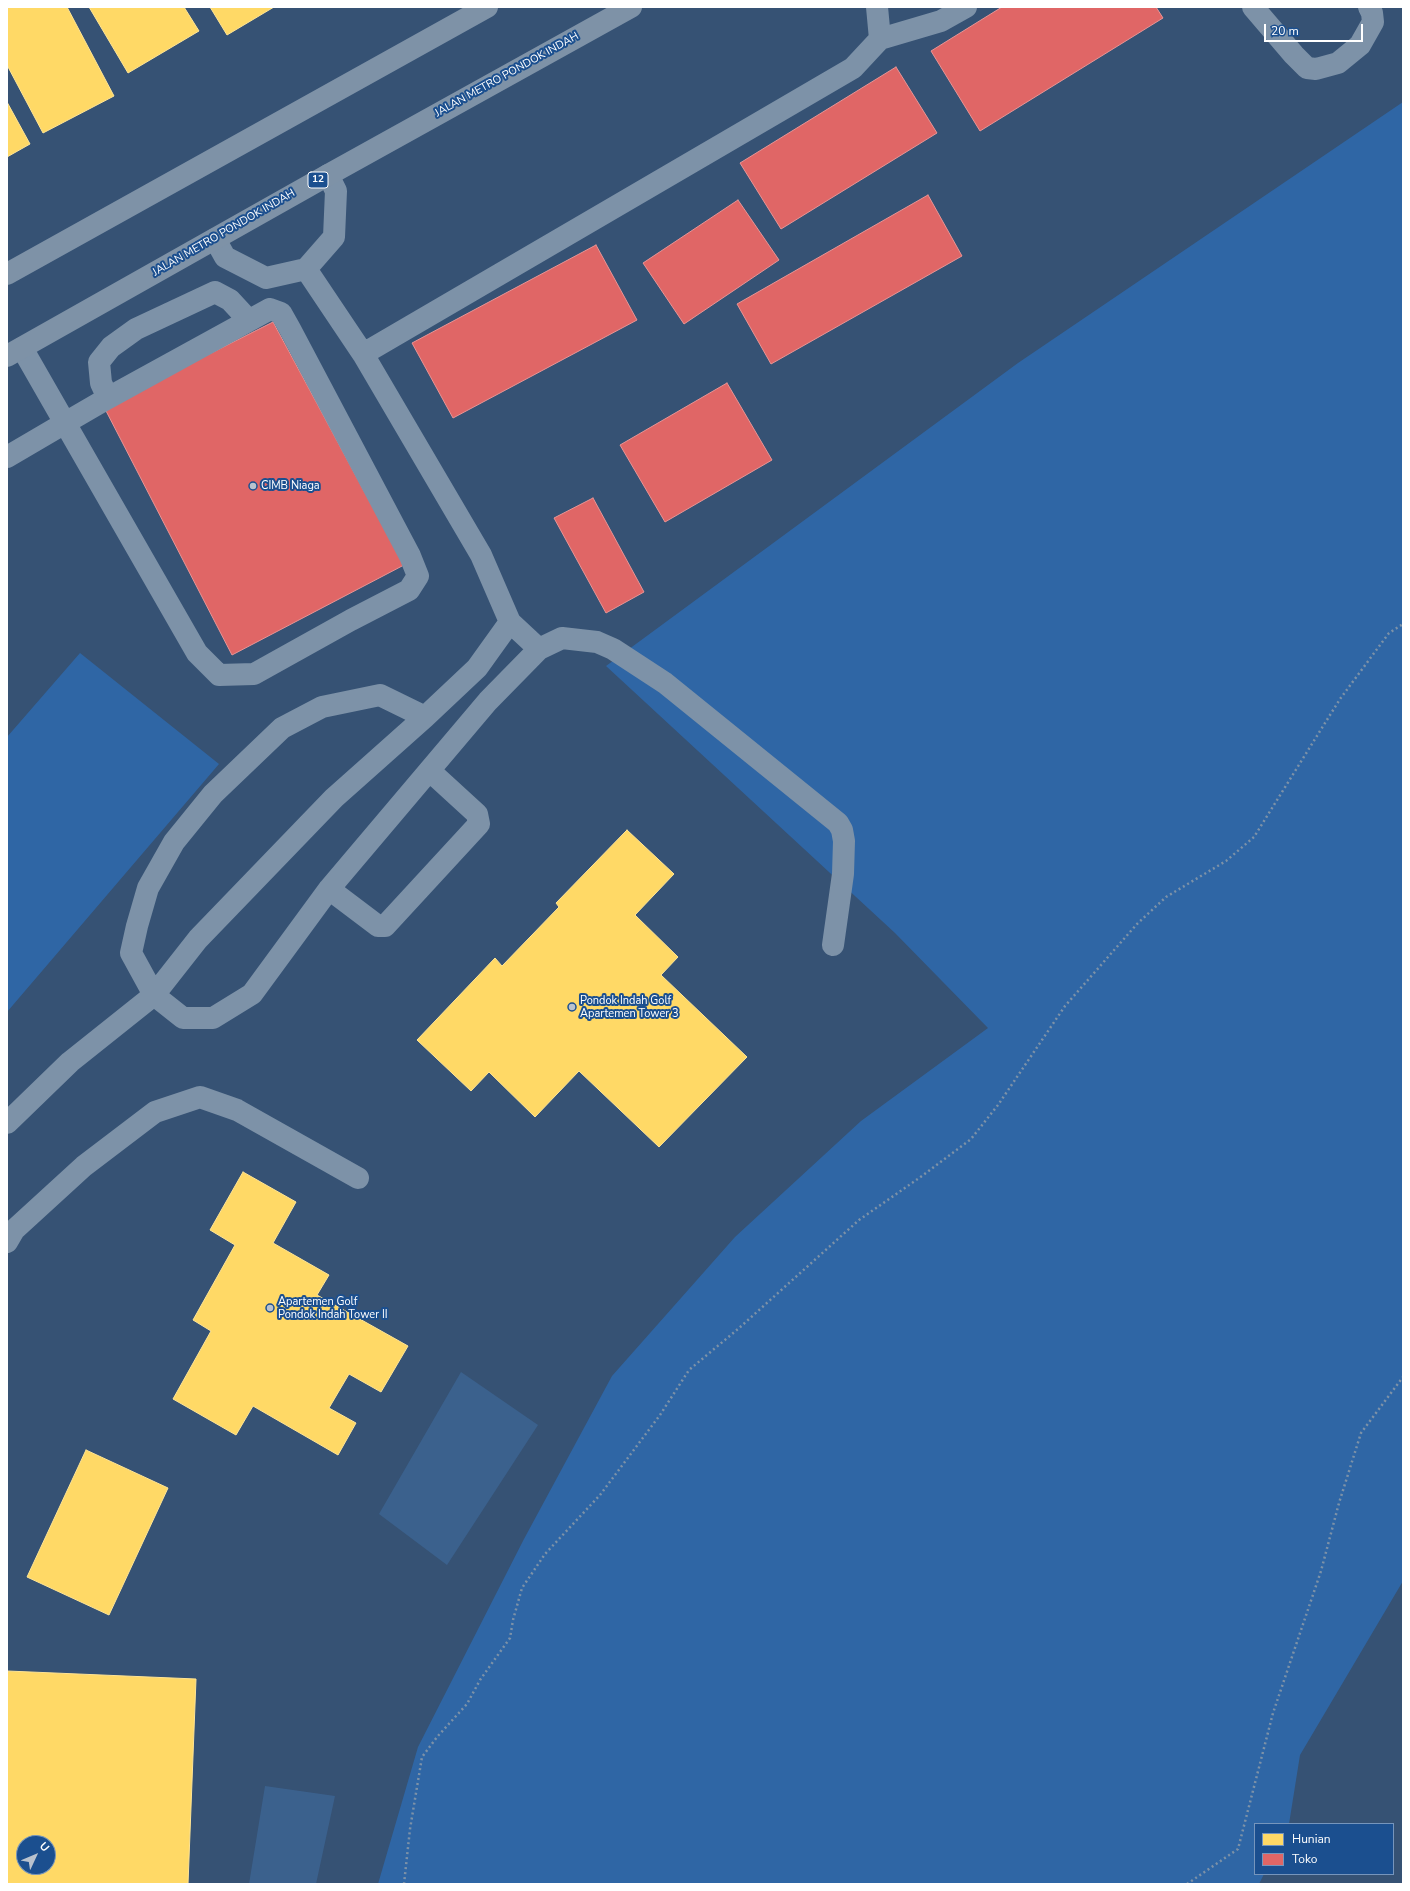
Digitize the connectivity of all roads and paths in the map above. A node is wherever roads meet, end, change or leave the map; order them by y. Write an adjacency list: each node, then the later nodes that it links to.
1 (487, 7): 11 (highway)
2 (631, 7): 8 (highway, JALAN METRO PONDOK INDAH / 12)
3 (877, 7): 7 (lane)
4 (966, 7): 7 (lane)
5 (1253, 7): 6 (lane)
6 (1369, 7)
7 (880, 39): 14 (lane)
8 (328, 174): 9 (highway, JALAN METRO PONDOK INDAH / 12); 10 (lane)
9 (215, 239): 10 (lane); 13 (highway, JALAN METRO PONDOK INDAH / 12)
10 (306, 269): 14 (lane)
11 (7, 274)
12 (247, 322): 15 (lane); 15 (lane); 16 (lane)
13 (15, 352): 16 (lane)
14 (363, 354): 18 (lane)
15 (108, 398): 16 (lane)
16 (65, 423): 17 (lane)
17 (7, 457)
18 (510, 622): 20 (lane); 21 (lane)
19 (1403, 624): 30 (path)
20 (539, 649): 22 (lane); 24 (lane)
21 (424, 717): 25 (lane); 25 (lane)
22 (430, 771): 23 (lane); 23 (lane)
23 (329, 889): 25 (lane)
24 (833, 945)
25 (154, 995): 26 (lane)
26 (7, 1123)
27 (358, 1178): 28 (lane)
28 (9, 1232)
29 (1403, 1377): 31 (path)
30 (404, 1884)
31 (1187, 1884)

